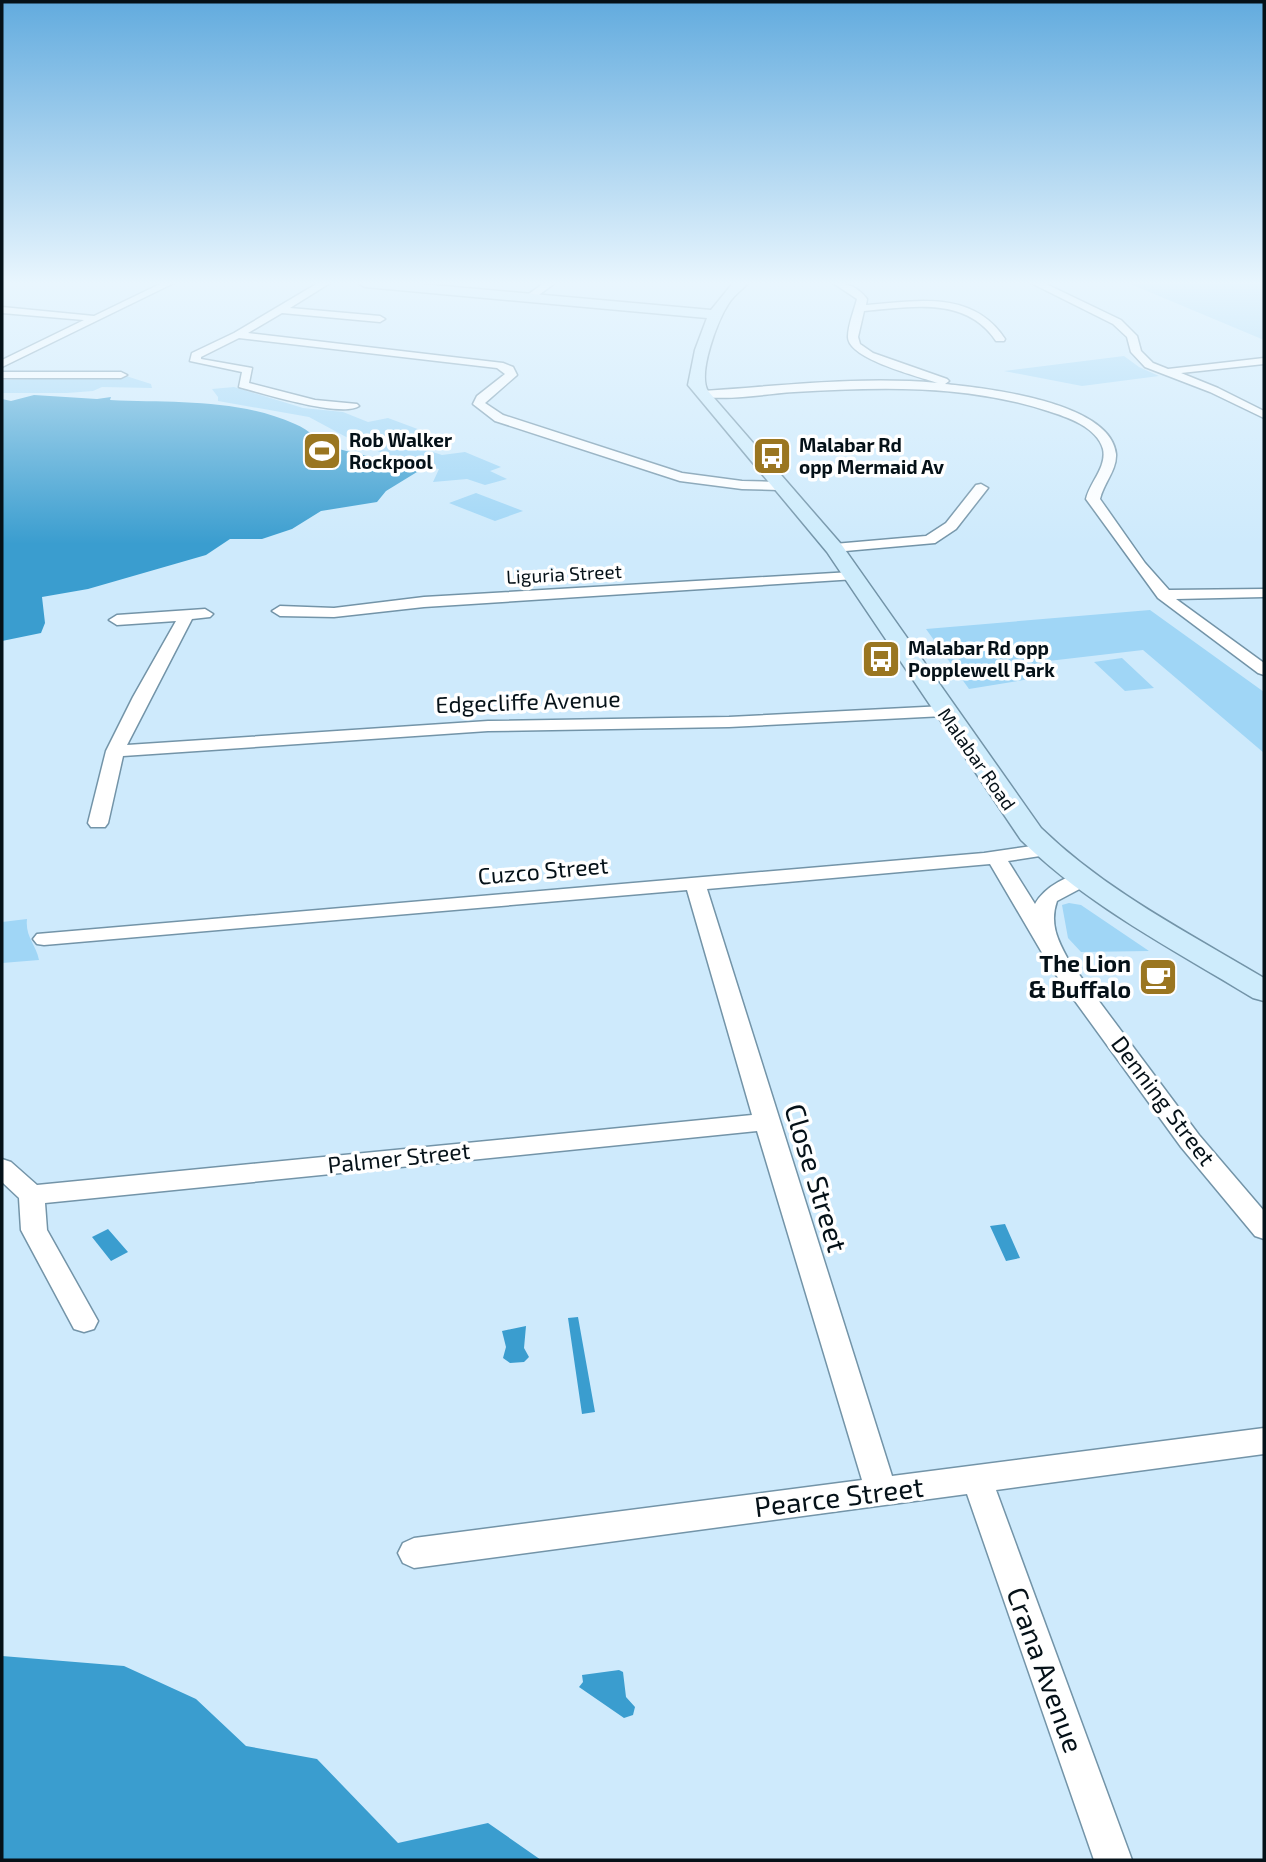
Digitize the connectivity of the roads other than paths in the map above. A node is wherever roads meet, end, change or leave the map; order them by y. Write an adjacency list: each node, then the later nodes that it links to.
1 (247, 370): 12 (street)
2 (509, 370): 14 (street)
3 (698, 370): 11 (main road)
4 (914, 370): 10 (street)
5 (1161, 370): 7 (street)
6 (1181, 370): 7 (street)
7 (1165, 372): 13 (street)
8 (2, 375): 9 (street)
9 (121, 375)
10 (953, 387): 11 (street); 19 (street)
11 (702, 394): 14 (main road, Malabar Road)
12 (353, 406)
13 (1264, 415)
14 (779, 485): 16 (main road, Malabar Road)
15 (981, 488): 16 (street)
16 (834, 548): 17 (main road, Malabar Road)
17 (851, 576): 20 (street, Liguria Street); 25 (main road, Malabar Road)
18 (1264, 593): 19 (street)
19 (1163, 595): 24 (street)
20 (280, 611)
21 (205, 614): 22 (street)
22 (187, 615): 23 (street); 26 (street)
23 (117, 620)
24 (1264, 670)
25 (944, 710): 26 (street, Edgecliffe Avenue); 28 (main road, Malabar Road)
26 (115, 751): 27 (street)
27 (98, 823)
28 (1046, 850): 29 (street, Cuzco Street); 30 (main road, Malabar Road)
29 (996, 858): 31 (street, Cuzco Street); 32 (street, Denning Street)
30 (1082, 880): 32 (street); 34 (main road, Malabar Road)
31 (695, 883): 33 (street, Cuzco Street); 35 (street, Close Street)
32 (1044, 934): 38 (street, Denning Street)
33 (44, 939)
34 (1264, 991)
35 (765, 1122): 37 (street, Palmer Street); 42 (street, Close Street)
36 (2, 1168): 37 (street)
37 (32, 1195): 39 (street)
38 (1264, 1229)
39 (84, 1321)
40 (1264, 1441): 41 (street, Pearce Street)
41 (977, 1479): 42 (street, Pearce Street); 44 (street, Crana Avenue)
42 (881, 1491): 43 (street, Pearce Street)
43 (414, 1553)
44 (1113, 1860)

